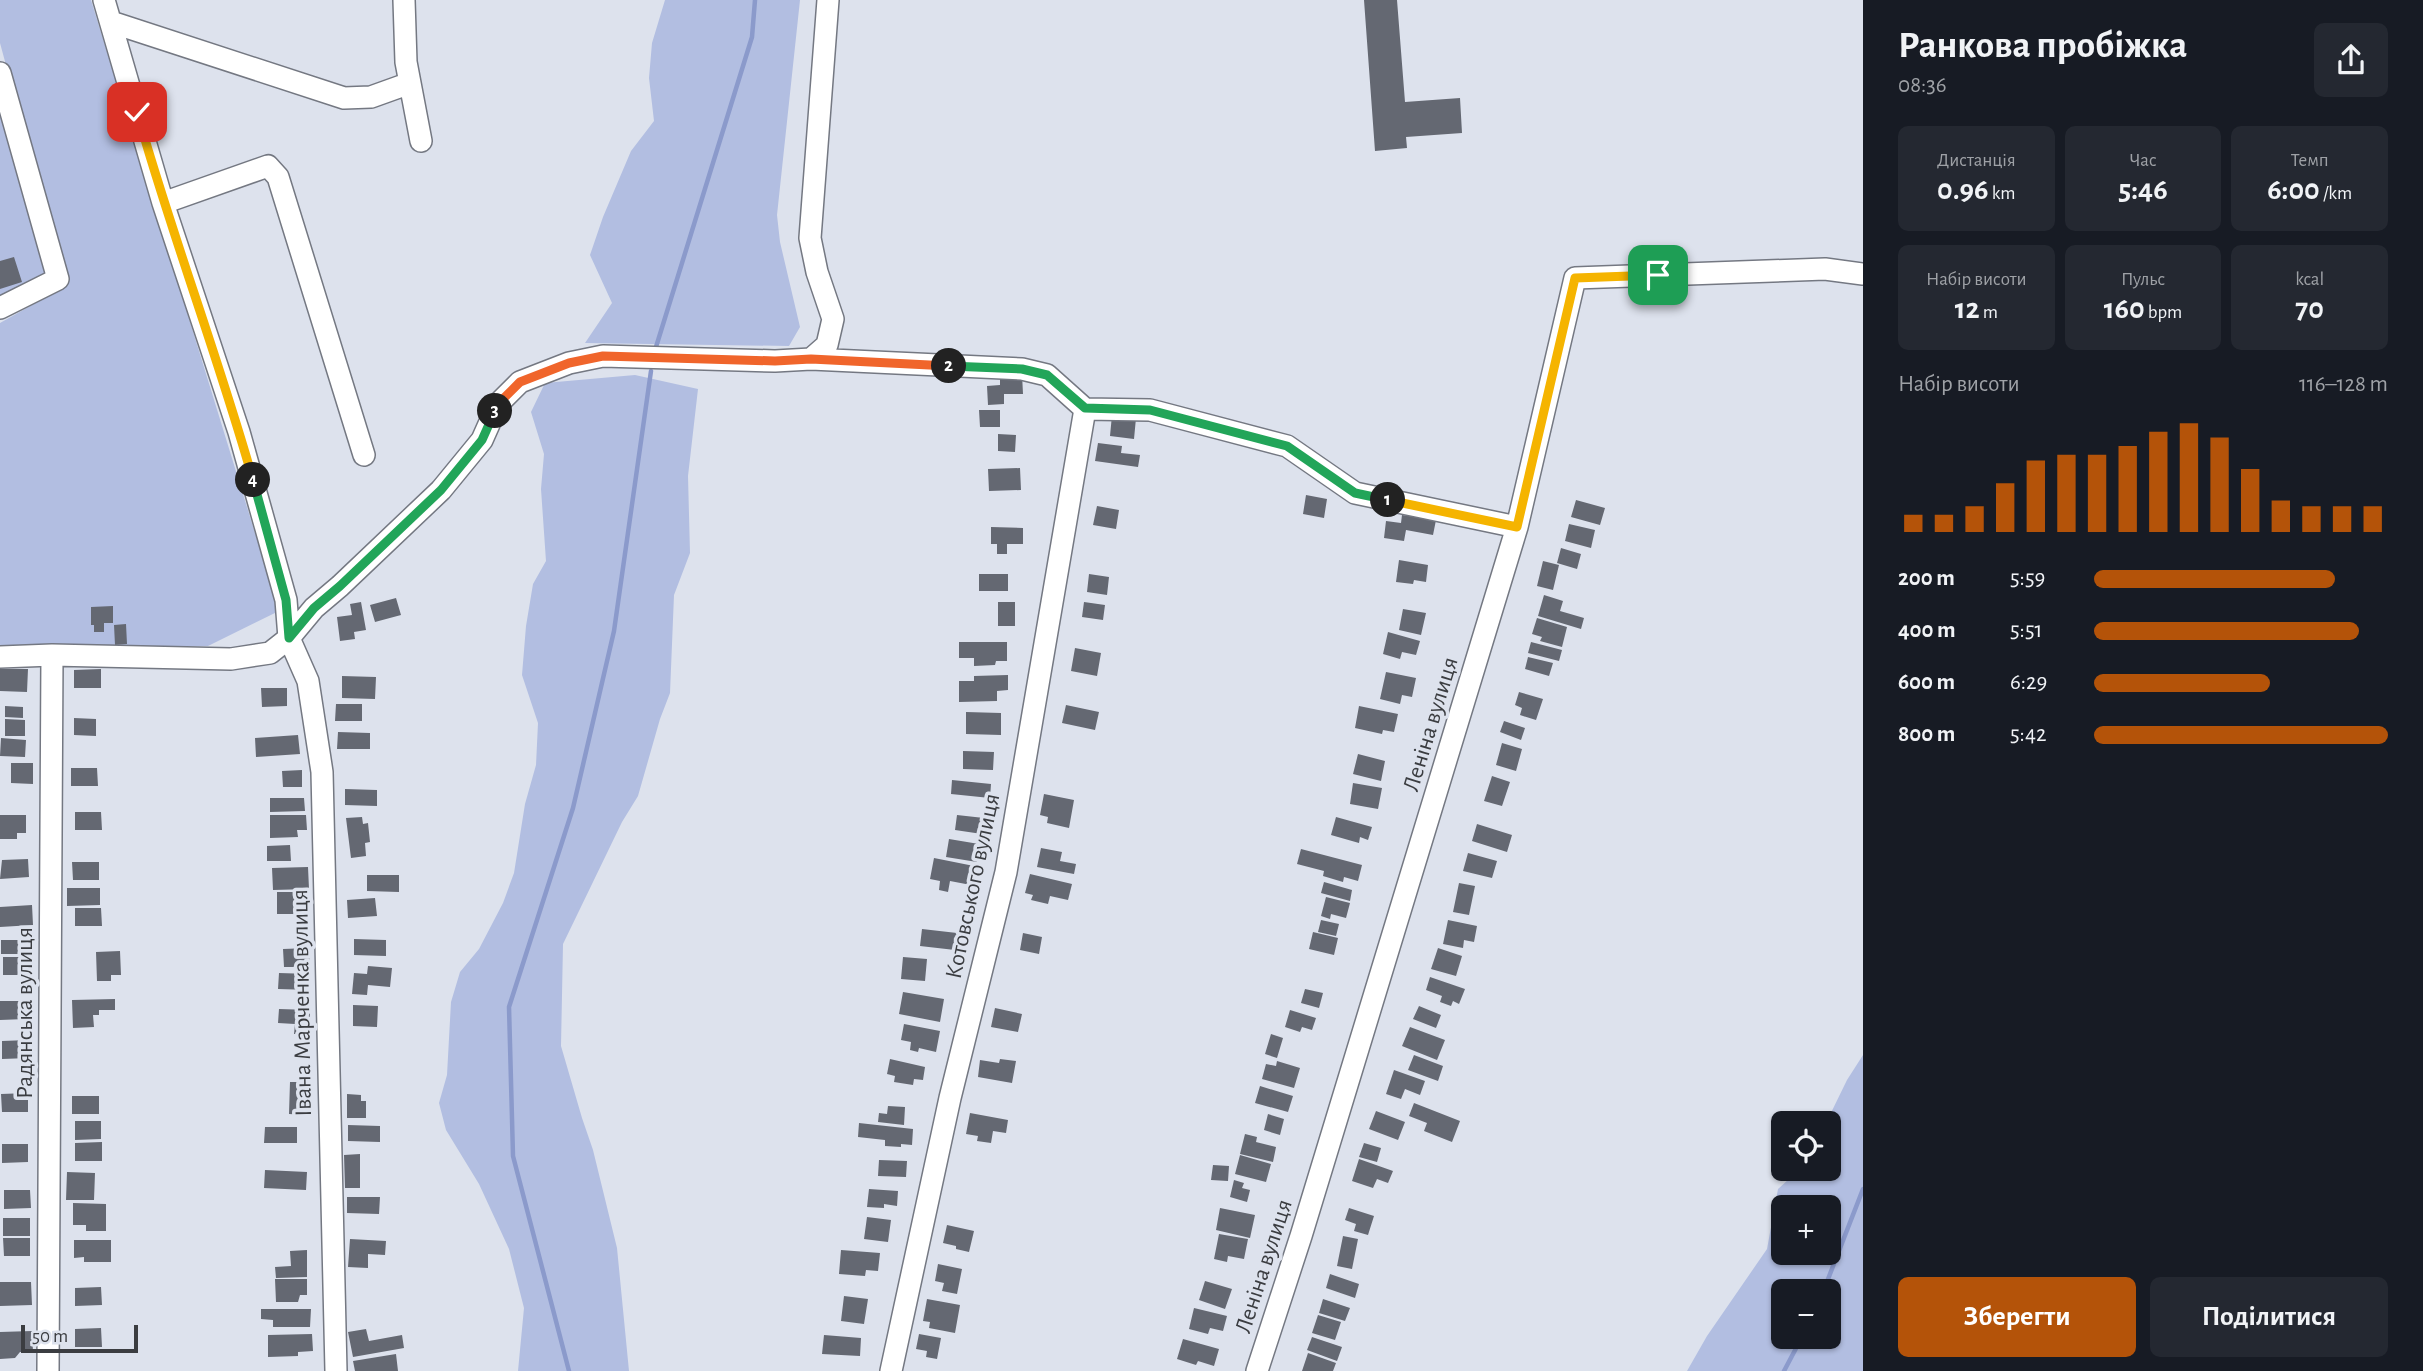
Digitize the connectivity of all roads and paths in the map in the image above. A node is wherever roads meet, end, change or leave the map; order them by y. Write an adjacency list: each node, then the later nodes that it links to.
1 (104, 0): 4 (street, Івана Марченка вулиця)
2 (404, 0): 6 (street)
3 (828, 0): 11 (street)
4 (111, 22): 6 (street); 8 (street, Івана Марченка вулиця)
5 (0, 73): 10 (street)
6 (410, 83): 7 (street)
7 (421, 141)
8 (163, 203): 13 (street); 15 (street, Івана Марченка вулиця)
9 (1863, 274): 14 (street, Леніна вулиця)
10 (0, 308)
11 (811, 359): 12 (street); 15 (street)
12 (1085, 408): 14 (street); 20 (street, Котовського вулиця)
13 (363, 455)
14 (1517, 527): 21 (street, Леніна вулиця)
15 (289, 638): 16 (street); 19 (street, Івана Марченка вулиця)
16 (52, 655): 17 (street); 18 (street, Радянська вулиця)
17 (0, 657)
18 (48, 1371)
19 (336, 1371)
20 (891, 1371)
21 (1257, 1371)

